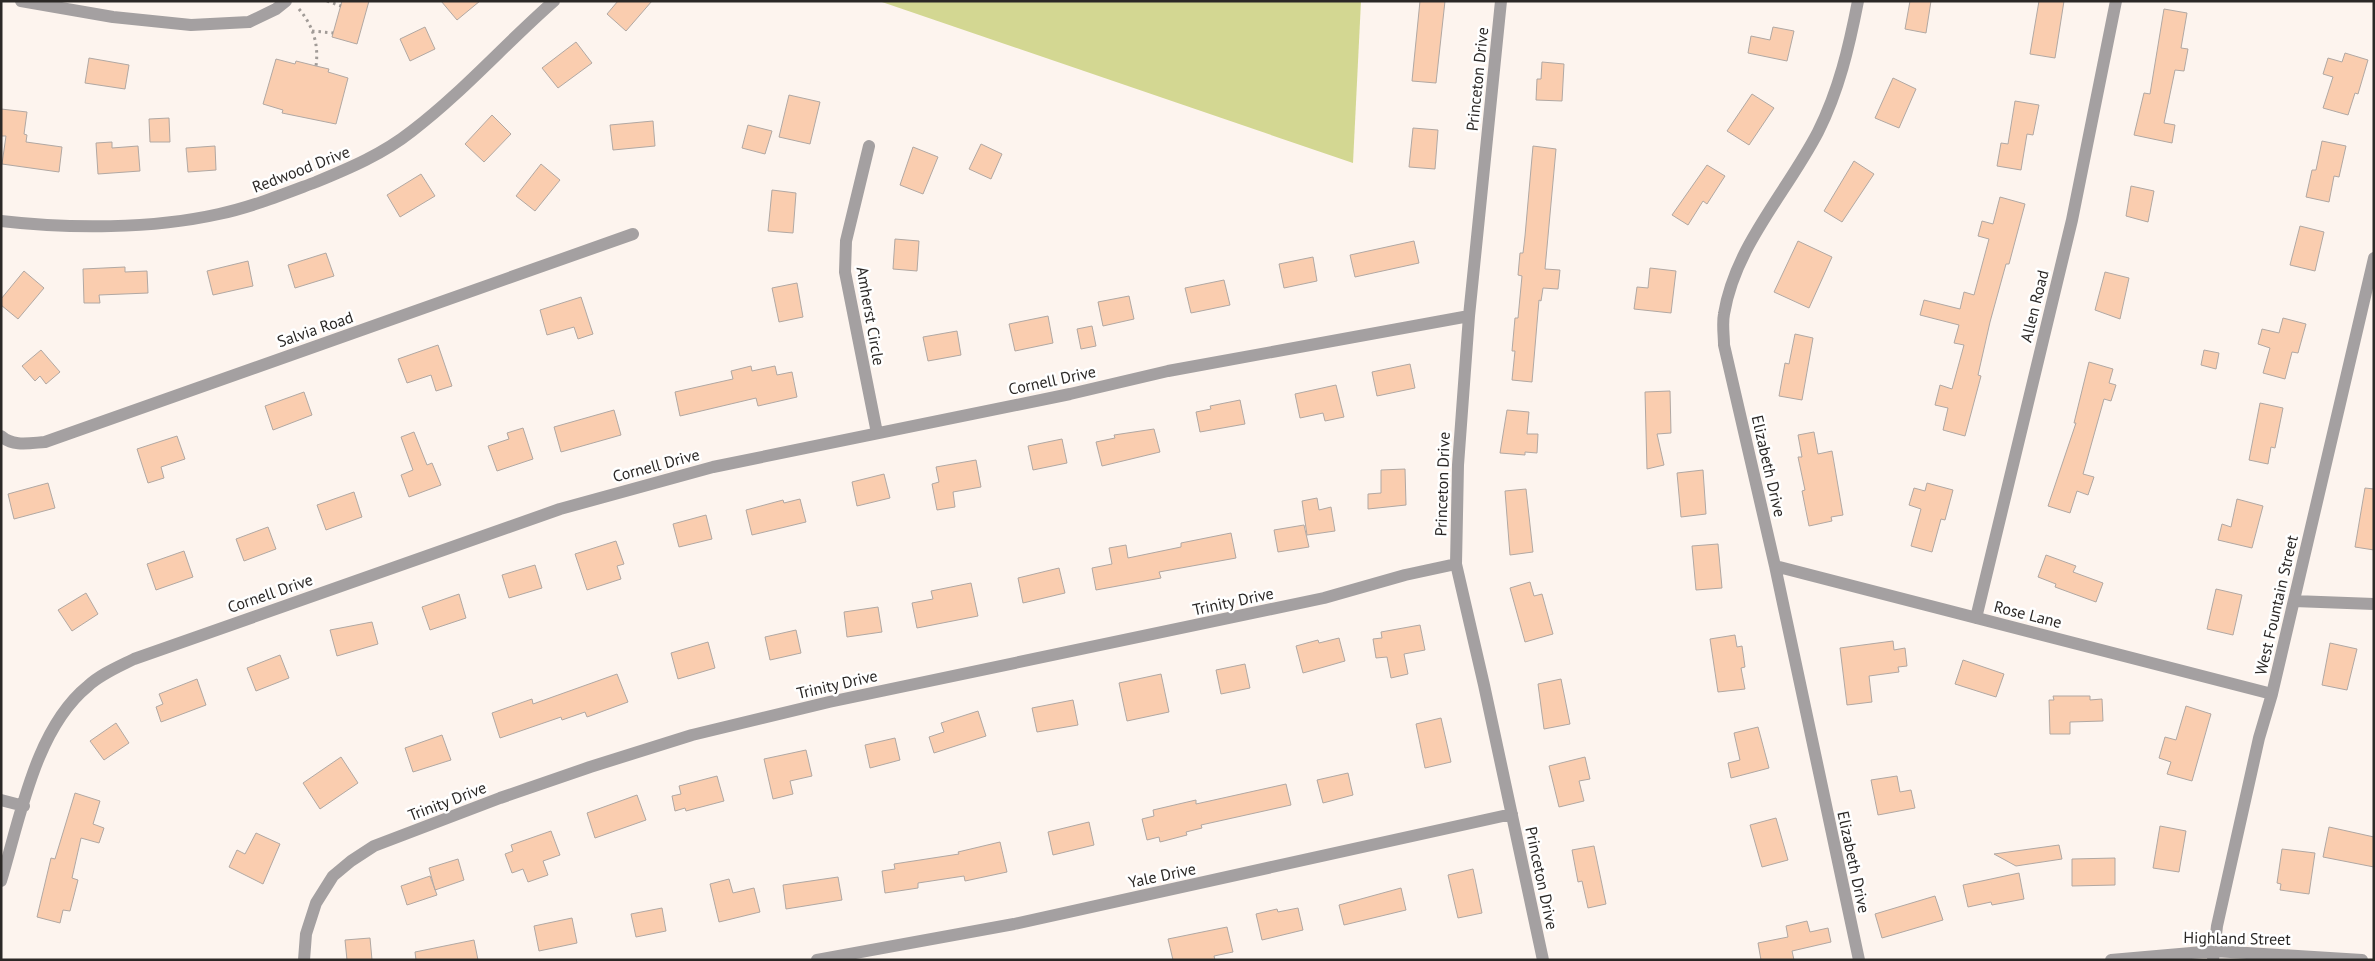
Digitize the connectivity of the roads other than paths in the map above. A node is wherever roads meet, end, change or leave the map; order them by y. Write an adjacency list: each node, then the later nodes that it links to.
1 (21, 1): 6 (street)
2 (554, 1): 8 (street, Redwood Drive)
3 (1501, 1): 11 (street, Princeton Drive)
4 (1858, 1): 15 (street, Elizabeth Drive)
5 (2116, 1): 18 (street, Allen Road)
6 (292, 4)
7 (869, 146): 12 (street, Amherst Circle)
8 (1, 220)
9 (632, 234): 13 (street, Salvia Road)
10 (2374, 258): 16 (street, West Fountain Street)
11 (1469, 316): 12 (street, Cornell Drive); 14 (street, Princeton Drive)
12 (877, 433): 21 (street, Cornell Drive)
13 (4, 438)
14 (1456, 564): 22 (street, Princeton Drive); 25 (street, Trinity Drive)
15 (1775, 566): 18 (street, Rose Lane); 28 (street, Elizabeth Drive)
16 (2294, 602): 17 (street); 19 (street, West Fountain Street)
17 (2374, 604)
18 (1976, 618): 19 (street, Rose Lane)
19 (2272, 694): 24 (street, West Fountain Street)
20 (1, 800): 21 (street)
21 (24, 806): 23 (street, Cornell Drive)
22 (1512, 814): 26 (street, Yale Drive); 27 (street, Princeton Drive)
23 (1, 881)
24 (2214, 955): 29 (street, Highland Street); 30 (street, Highland Street)
25 (304, 960)
26 (817, 960)
27 (1543, 960)
28 (1859, 960)
29 (2111, 960)
30 (2362, 960)

